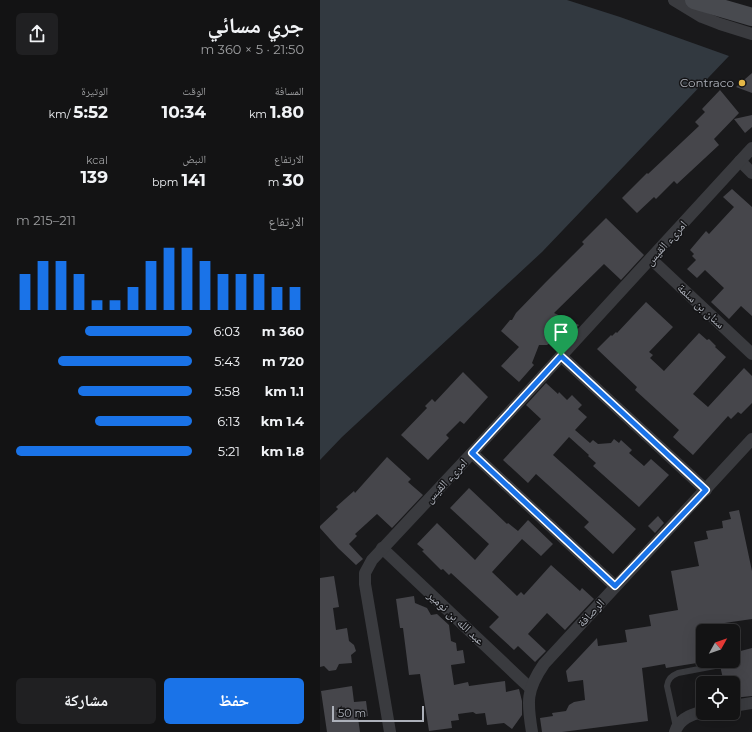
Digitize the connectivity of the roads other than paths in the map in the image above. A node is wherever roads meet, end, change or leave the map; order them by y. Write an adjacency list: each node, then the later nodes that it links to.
1 (674, 0): 4 (street)
2 (694, 0): 3 (main road)
3 (752, 17)
4 (752, 34)
5 (752, 148): 6 (street, امرىء القيس)
6 (740, 161): 7 (street); 8 (street, امرىء القيس)
7 (752, 172)
8 (651, 259): 9 (street, سنان بن سلمة); 10 (street, امرىء القيس)
9 (752, 354)
10 (561, 356): 12 (street, امرىء القيس); 13 (street)
11 (752, 440): 13 (street, الرصافة)
12 (472, 453): 14 (street, امرىء القيس); 15 (street)
13 (706, 490): 15 (street, الرصافة)
14 (382, 548): 17 (street, عبد الله بن نومير); 22 (street, امرىء القيس)
15 (615, 586): 17 (street, الرصافة)
16 (704, 668): 21 (lane)
17 (530, 688): 23 (street, الرصافة)
18 (752, 703): 19 (street)
19 (740, 705)
20 (696, 714): 21 (street)
21 (676, 730)
22 (390, 732)
23 (530, 732)

